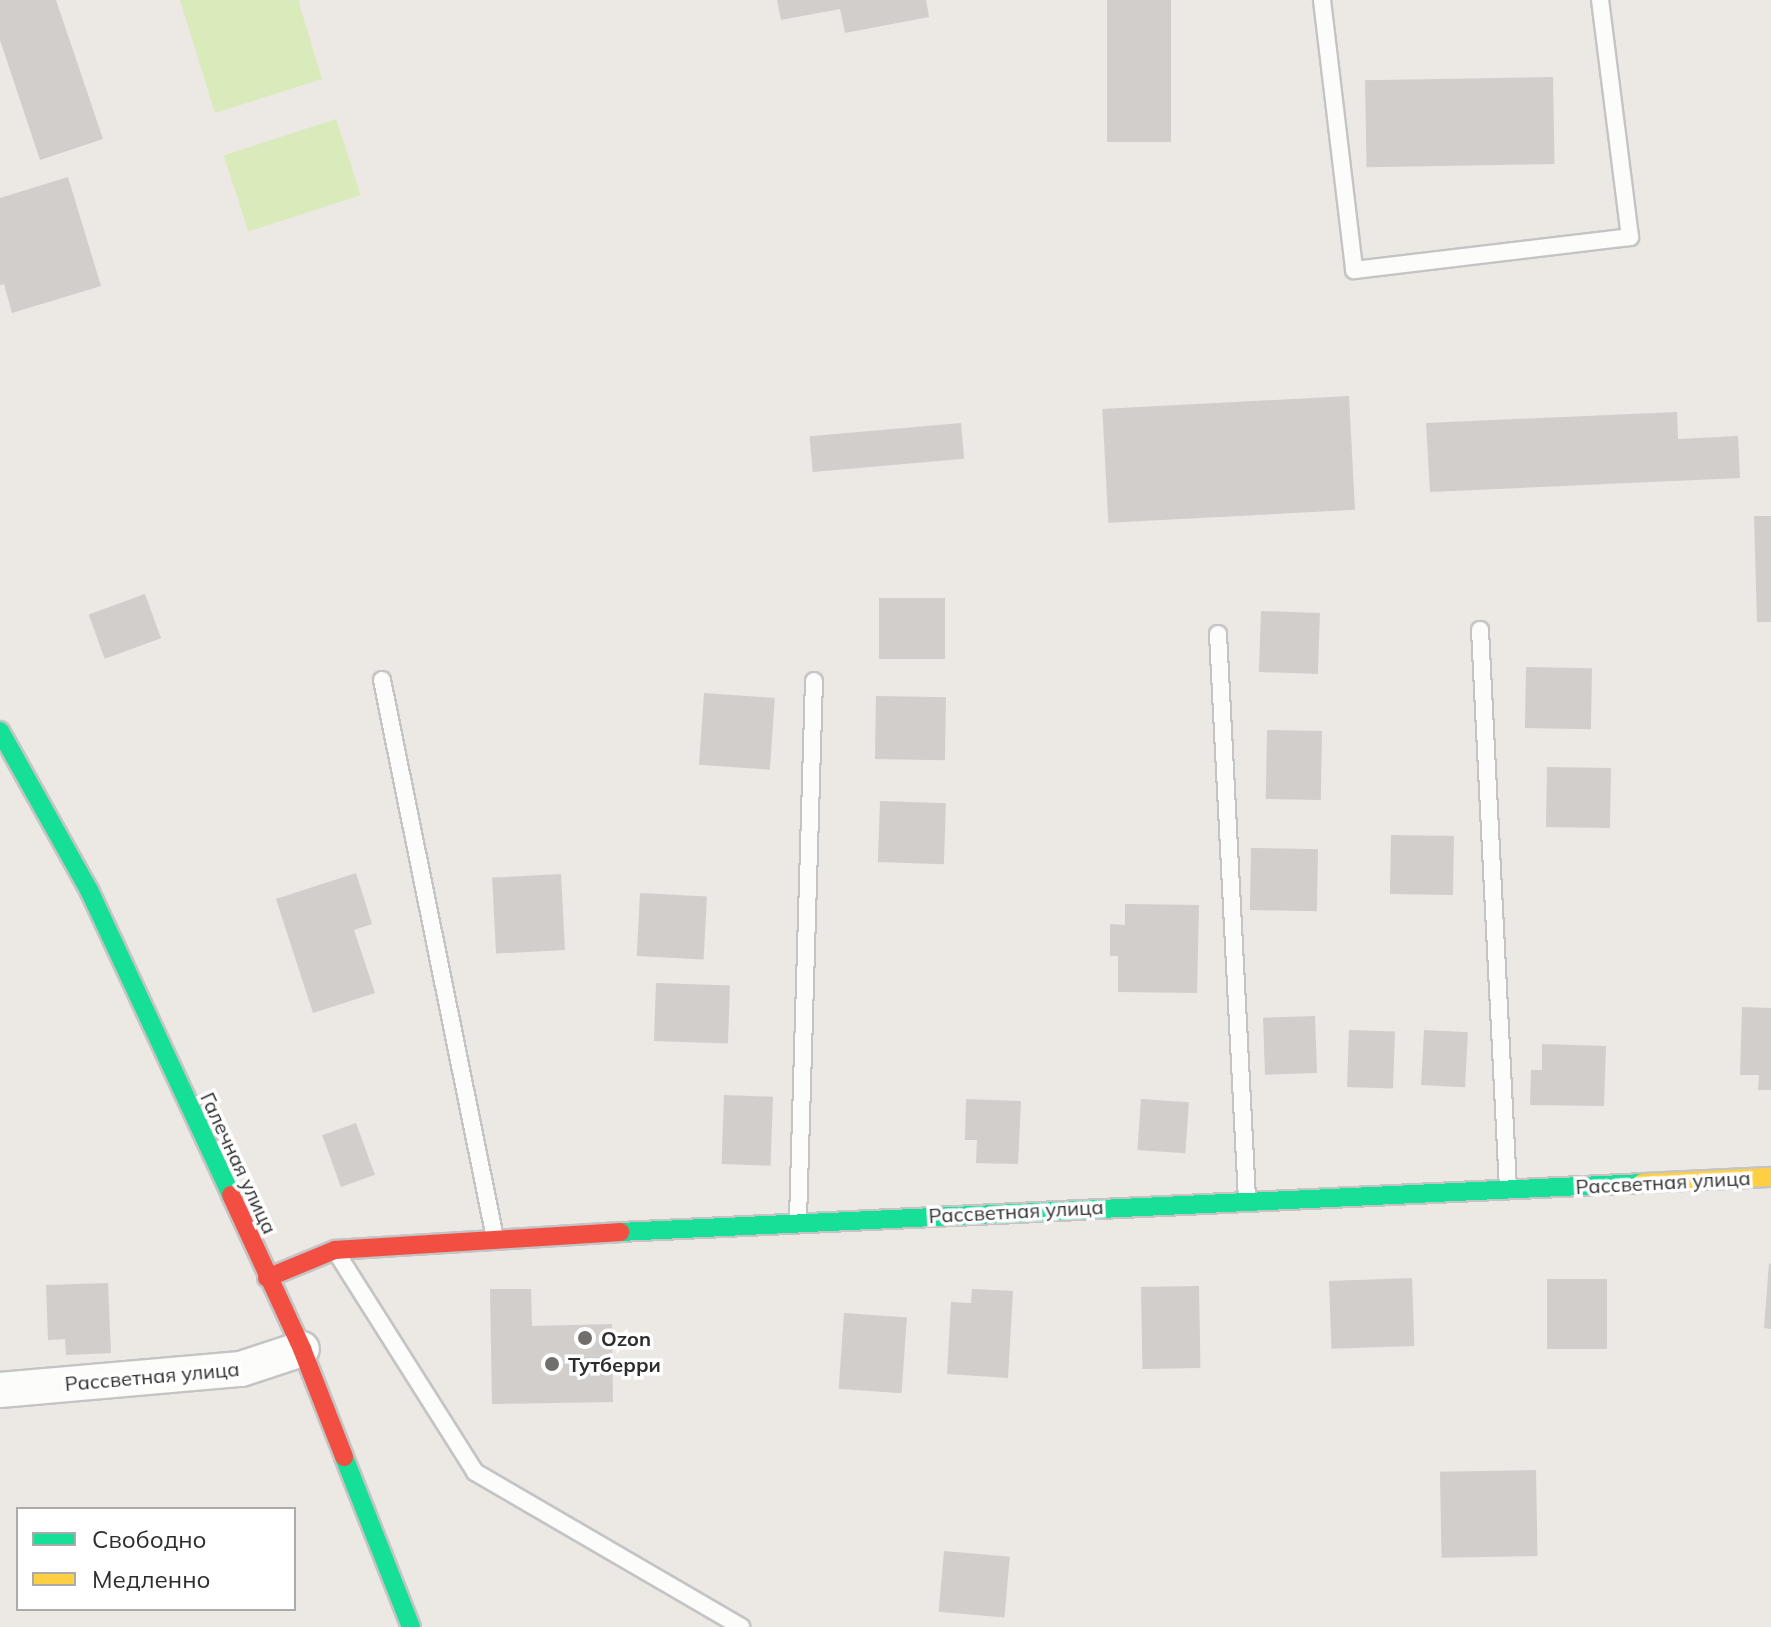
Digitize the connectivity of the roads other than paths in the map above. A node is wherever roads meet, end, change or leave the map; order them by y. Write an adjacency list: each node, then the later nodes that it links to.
1 (1322, 0): 2 (lane)
2 (1600, 0)
3 (1480, 630): 9 (lane)
4 (1218, 634): 10 (lane)
5 (382, 680): 12 (lane)
6 (814, 681): 11 (lane)
7 (0, 731): 14 (street, Галечная улица)
8 (1771, 1177): 9 (street, Рассветная улица)
9 (1508, 1189): 10 (street, Рассветная улица)
10 (1247, 1201): 11 (street, Рассветная улица)
11 (797, 1221): 12 (street, Рассветная улица)
12 (495, 1240): 13 (street, Рассветная улица)
13 (335, 1250): 14 (street, Рассветная улица); 18 (lane)
14 (267, 1278): 15 (street, Галечная улица)
15 (302, 1349): 16 (street, Рассветная улица); 17 (street, Галечная улица)
16 (0, 1390)
17 (411, 1627)
18 (741, 1627)

